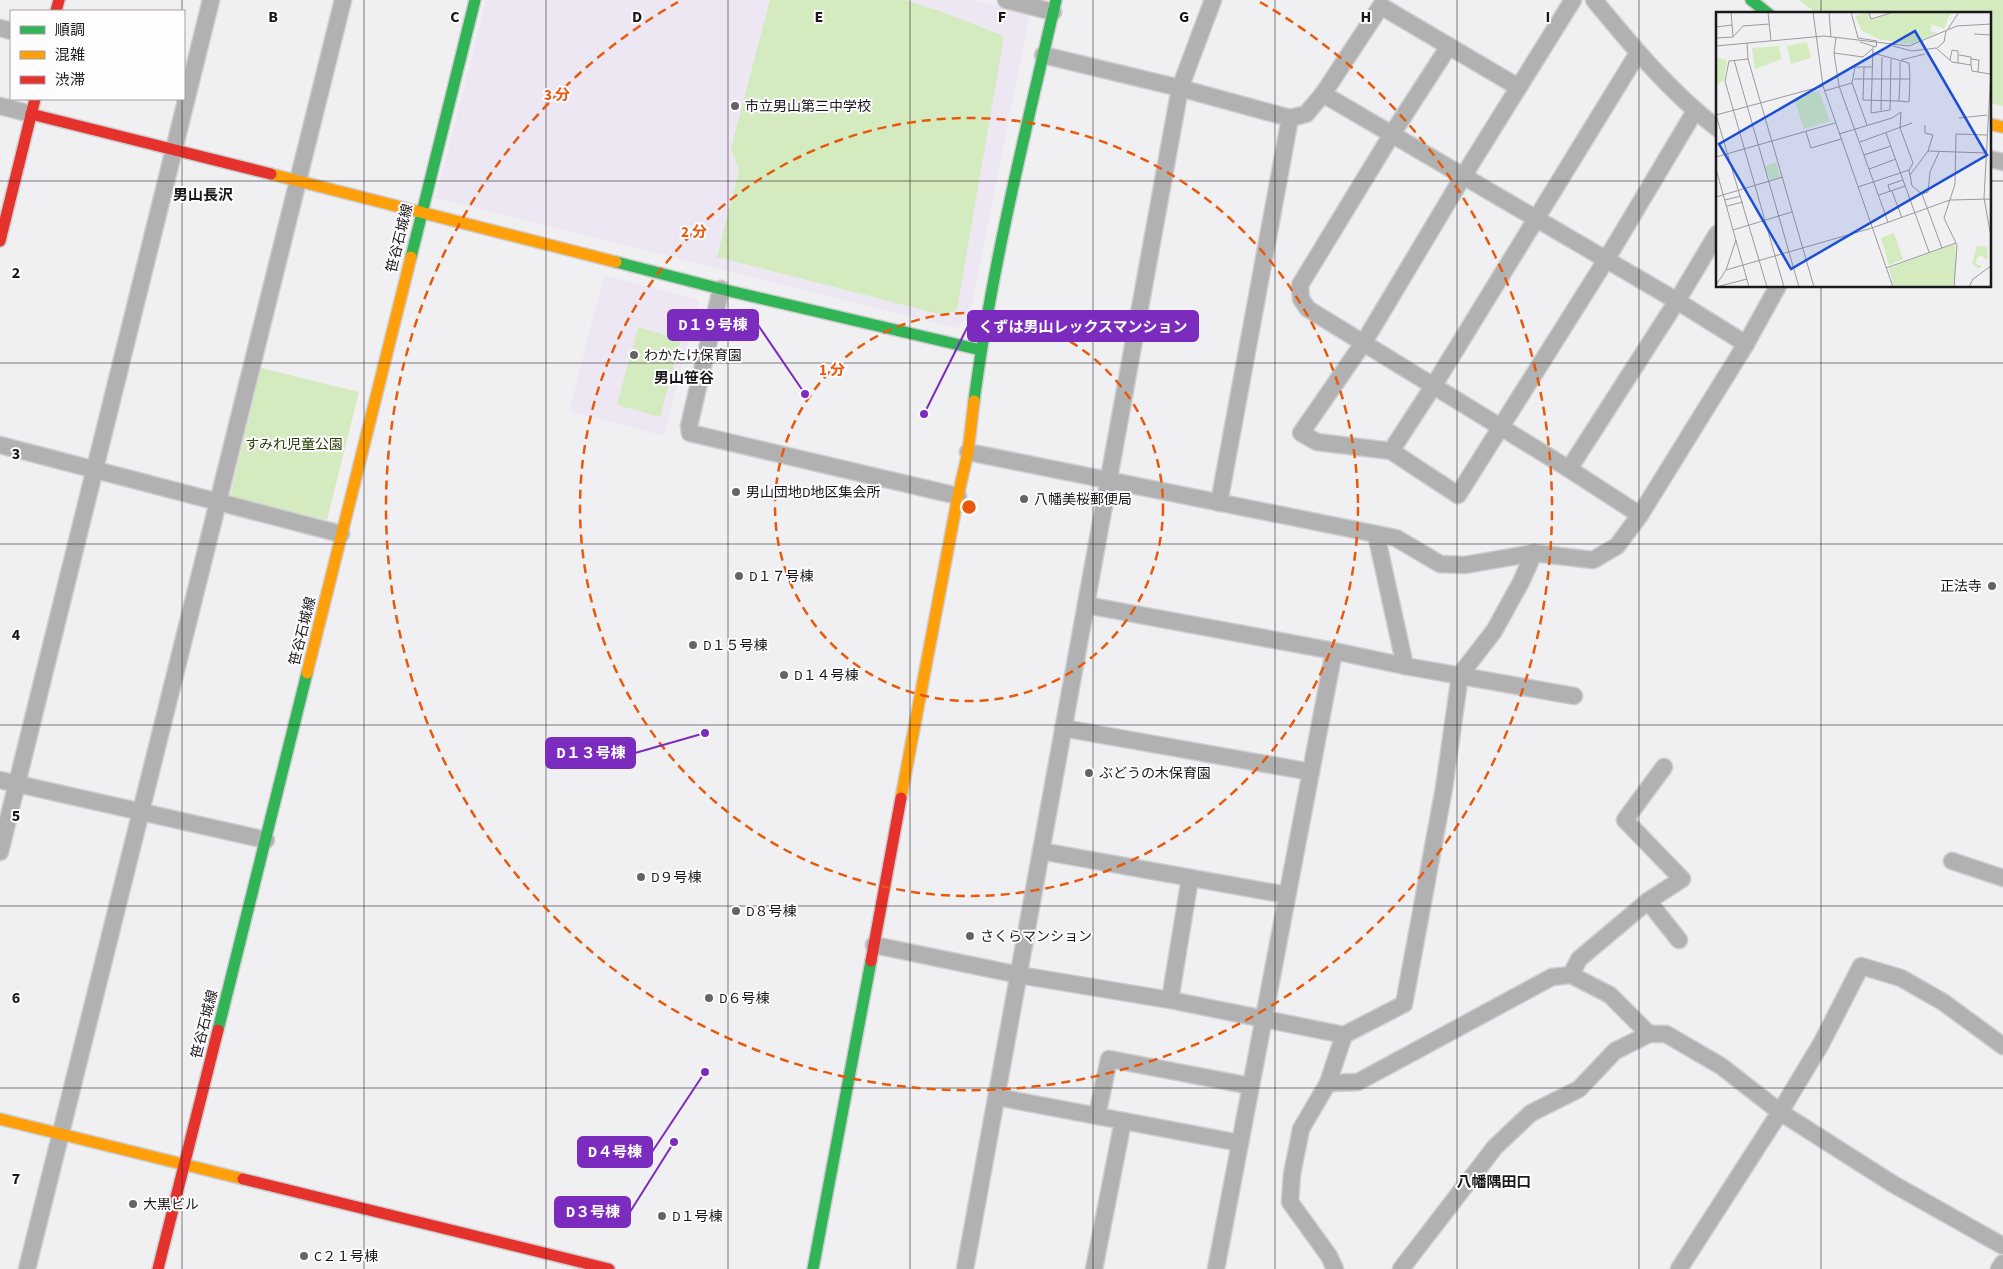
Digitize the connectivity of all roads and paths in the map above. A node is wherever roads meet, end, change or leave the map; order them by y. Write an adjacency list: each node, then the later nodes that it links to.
1 (211, 0): 26 (street)
2 (343, 0): 30 (street)
3 (475, 0): 31 (street, 笹谷石城線)
4 (1006, 0): 10 (street)
5 (1213, 0): 16 (street)
6 (1573, 0): 15 (street)
7 (1594, 0): 13 (street)
8 (1751, 0): 11 (street)
9 (1383, 3): 12 (street); 17 (street)
10 (1054, 6): 14 (street)
11 (1766, 12)
12 (1449, 46): 15 (street); 25 (street)
13 (1638, 53): 20 (street); 32 (street)
14 (1043, 54): 16 (street); 41 (street)
15 (1518, 87): 29 (street)
16 (1180, 88): 21 (street); 49 (street)
17 (1323, 94): 21 (street); 25 (street)
18 (0, 106): 19 (street)
19 (33, 106): 26 (street); 34 (street)
20 (1695, 111): 23 (street); 35 (street)
21 (1290, 118): 52 (street)
22 (1990, 124): 24 (street)
23 (1716, 127)
24 (2003, 127)
25 (1392, 134): 29 (street); 39 (street)
26 (174, 149): 30 (street); 48 (street)
27 (1990, 159): 28 (street)
28 (2003, 162)
29 (1464, 175): 32 (street); 39 (street)
30 (298, 180): 31 (street); 51 (street)
31 (421, 211): 37 (street); 54 (street, 笹谷石城線)
32 (1537, 219): 35 (street); 42 (street)
33 (1716, 236): 38 (street)
34 (0, 241)
35 (1606, 260): 38 (street); 43 (street)
36 (1777, 288): 40 (street)
37 (721, 289): 41 (street); 50 (street)
38 (1677, 301): 40 (street); 47 (street)
39 (1364, 342): 42 (street); 45 (street)
40 (1746, 344): 53 (street)
41 (981, 350): 46 (street)
42 (1434, 385): 43 (street); 45 (street)
43 (1502, 426): 45 (street); 47 (street)
44 (0, 444): 48 (street)
45 (1391, 451)
46 (968, 452): 49 (street); 50 (street)
47 (1569, 469): 53 (street)
48 (95, 470): 51 (street); 66 (street)
49 (1108, 481): 52 (street); 57 (street)
50 (958, 496): 77 (street)
51 (218, 503): 54 (street); 67 (street)
52 (1219, 503): 55 (street)
53 (1640, 515): 56 (street)
54 (341, 534): 68 (street, 笹谷石城線)
55 (1376, 534): 56 (street); 59 (street)
56 (1534, 553): 60 (street)
57 (1086, 605): 58 (street); 62 (street)
58 (1334, 651): 59 (street); 64 (street)
59 (1405, 666): 60 (street)
60 (1460, 675): 61 (street); 83 (street)
61 (1574, 696)
62 (1064, 728): 64 (street); 69 (street)
63 (1664, 767): 75 (street)
64 (1311, 772): 74 (street)
65 (0, 780): 66 (street)
66 (17, 784): 67 (street); 70 (street)
67 (140, 813): 68 (street); 92 (street)
68 (266, 840): 94 (street, 笹谷石城線)
69 (1041, 851): 72 (street); 78 (street)
70 (0, 852)
71 (1952, 861): 73 (street)
72 (1190, 878): 74 (street); 80 (street)
73 (2003, 878)
74 (1287, 895): 81 (street)
75 (1648, 901): 76 (street); 79 (street)
76 (1679, 940)
77 (874, 945): 78 (street); 100 (street)
78 (1019, 975): 80 (street); 87 (street)
79 (1570, 975): 82 (street); 85 (street)
80 (1170, 1000): 81 (street)
81 (1264, 1020): 83 (street); 86 (street)
82 (1649, 1034): 88 (street); 105 (street)
83 (1344, 1035): 85 (street)
84 (2003, 1046): 88 (street)
85 (1328, 1083): 104 (street)
86 (1251, 1086): 89 (street); 93 (street)
87 (997, 1097): 89 (street); 101 (street)
88 (1780, 1112): 95 (street); 106 (street)
89 (1097, 1116): 91 (street)
90 (0, 1119): 92 (street)
91 (1123, 1121): 93 (street); 102 (street)
92 (60, 1134): 94 (street); 97 (street)
93 (1240, 1143): 103 (street)
94 (184, 1164): 98 (street, 笹谷石城線); 99 (street)
95 (2003, 1246)
96 (2003, 1262): 107 (street)
97 (27, 1269)
98 (158, 1269)
99 (609, 1269)
100 (813, 1269)
101 (966, 1269)
102 (1094, 1269)
103 (1216, 1269)
104 (1335, 1269)
105 (1402, 1269)
106 (1679, 1269)
107 (1999, 1269)

